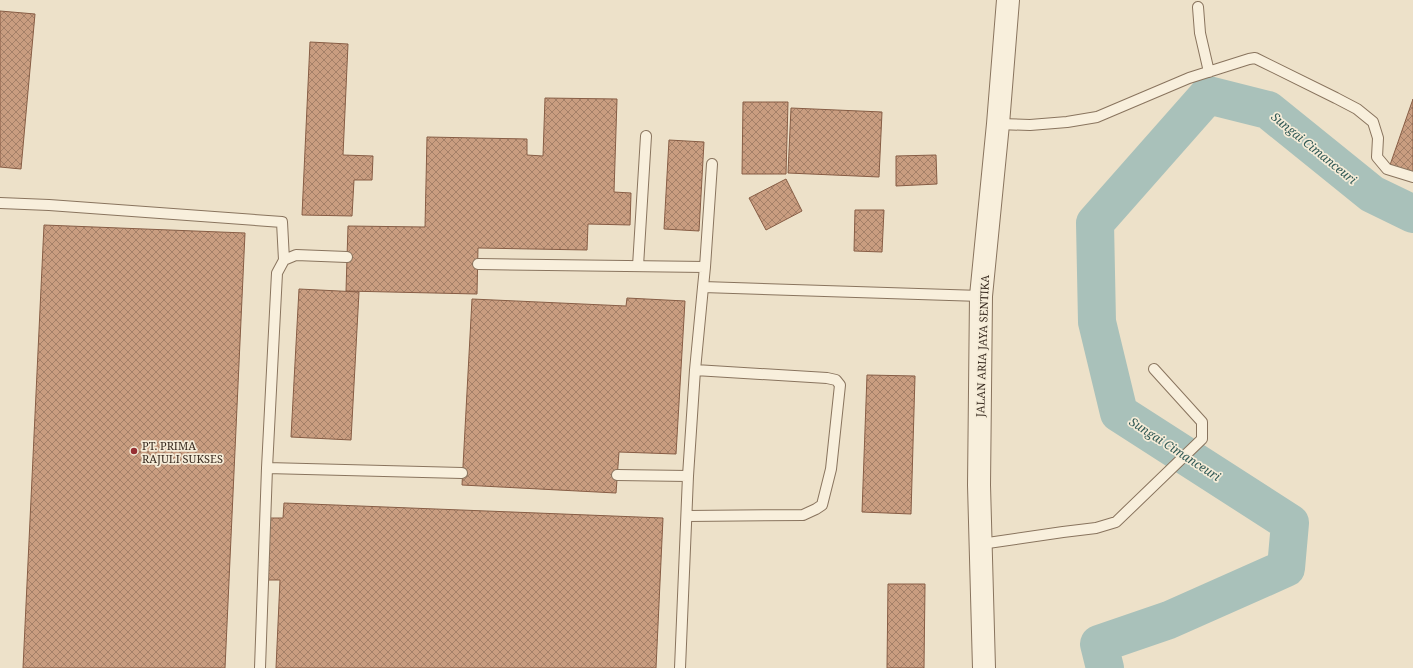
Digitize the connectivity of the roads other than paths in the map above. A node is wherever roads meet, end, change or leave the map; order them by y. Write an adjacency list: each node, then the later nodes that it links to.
1 (1008, 0): 4 (street, JALAN ARIA JAYA SENTIKA)
2 (1198, 7): 3 (lane)
3 (1209, 72): 4 (lane); 7 (lane)
4 (998, 124): 15 (street, JALAN ARIA JAYA SENTIKA)
5 (646, 136): 12 (lane)
6 (712, 164): 13 (lane)
7 (1413, 177)
8 (0, 203): 10 (lane)
9 (347, 257): 10 (lane)
10 (284, 260): 18 (lane)
11 (478, 264): 12 (lane)
12 (638, 266): 13 (lane)
13 (706, 267): 14 (lane)
14 (703, 287): 15 (lane); 17 (lane)
15 (981, 296): 23 (street, JALAN ARIA JAYA SENTIKA)
16 (1154, 369): 23 (lane)
17 (695, 370): 21 (lane); 22 (lane)
18 (267, 468): 19 (lane); 24 (lane)
19 (462, 473)
20 (617, 475): 21 (lane)
21 (688, 476): 22 (lane)
22 (687, 516): 25 (lane)
23 (981, 544): 26 (street, JALAN ARIA JAYA SENTIKA)
24 (260, 668)
25 (680, 668)
26 (984, 668)

